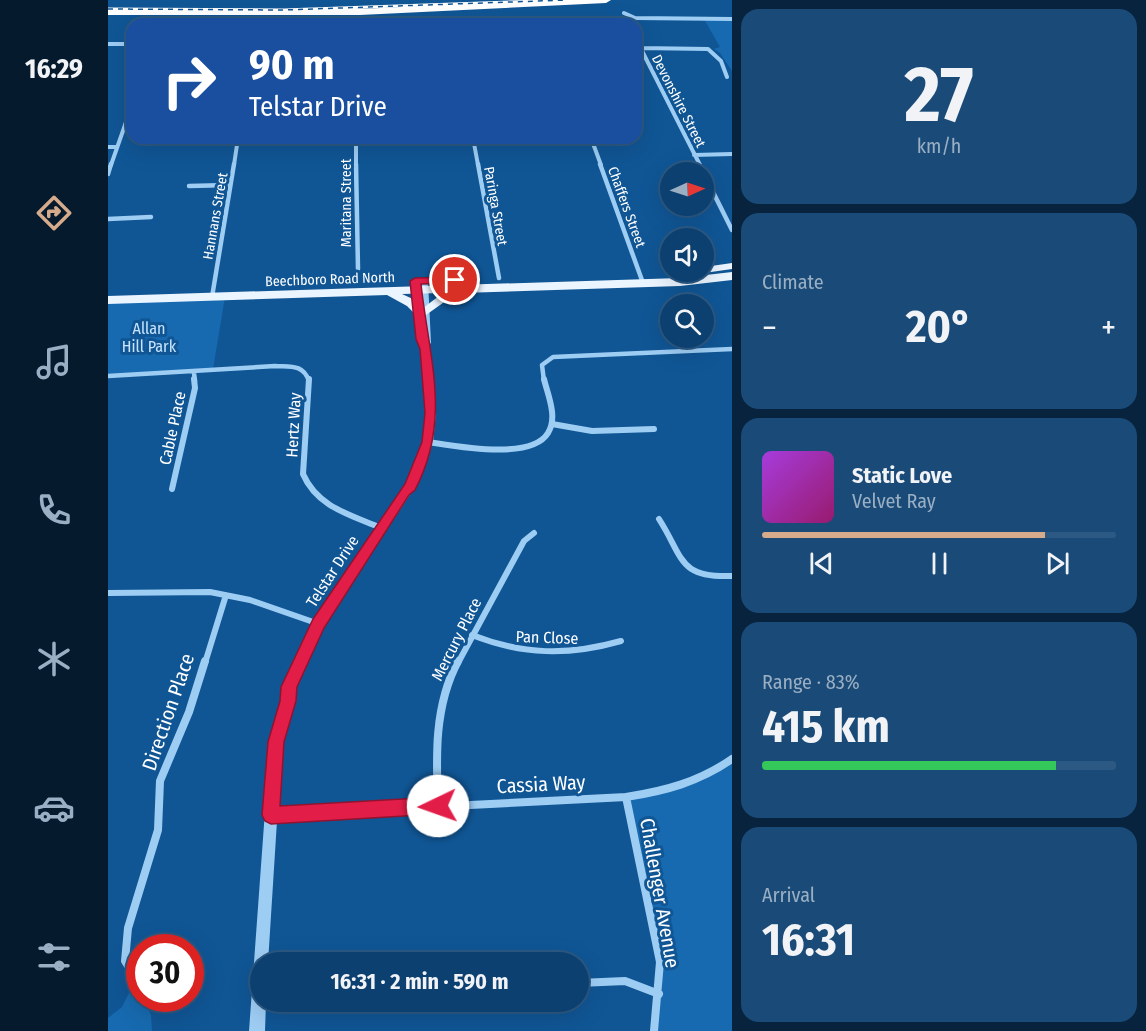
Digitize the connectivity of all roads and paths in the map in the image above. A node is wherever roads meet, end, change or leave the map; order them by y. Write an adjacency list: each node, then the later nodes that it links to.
1 (387, 0): 3 (highway)
2 (606, 0): 5 (highway)
3 (108, 3)
4 (624, 13): 6 (street)
5 (108, 14)
6 (635, 18)
7 (642, 18): 8 (street)
8 (732, 19)
9 (108, 44): 10 (street)
10 (126, 44)
11 (642, 48): 13 (street)
12 (642, 52): 22 (street, Devonshire Street)
13 (727, 77)
14 (126, 122): 20 (street)
15 (237, 144): 25 (street, Hannans Street)
16 (356, 144): 32 (street, Maritana Street)
17 (474, 144): 36 (street, Paringa Street)
18 (593, 144): 37 (street, Chaffers Street)
19 (108, 147): 20 (street)
20 (117, 147): 24 (street)
21 (732, 154): 22 (street)
22 (694, 155): 23 (street, Devonshire Street)
23 (698, 162)
24 (108, 174)
25 (230, 185): 26 (street); 41 (street, Hannans Street)
26 (189, 186)
27 (714, 195): 30 (street, Devonshire Street)
28 (151, 217): 29 (street)
29 (108, 219)
30 (732, 231)
31 (732, 266): 33 (main road)
32 (358, 268)
33 (714, 269)
34 (660, 276): 37 (main road, Beechboro Road North)
35 (732, 276): 37 (main road, Beechboro Road North)
36 (499, 278): 37 (main road, Beechboro Road North); 38 (main road, Beechboro Road North)
37 (642, 279): 39 (main road, Beechboro Road North)
38 (420, 286): 39 (main road, Beechboro Road North); 41 (main road, Beechboro Road North); 42 (main road, Beechboro Road North); 44 (street, Telstar Drive)
39 (483, 289): 44 (main road)
40 (108, 291): 41 (main road, Beechboro Road North)
41 (212, 292): 42 (main road, Beechboro Road North); 43 (main road, Beechboro Road North)
42 (382, 292): 44 (main road)
43 (108, 300)
44 (422, 311): 50 (street, Telstar Drive)
45 (732, 349): 48 (street)
46 (194, 372): 47 (street, Hertz Way); 51 (street, Cable Place); 53 (street, Hertz Way)
47 (108, 375)
48 (552, 424): 49 (street); 50 (street)
49 (654, 429)
50 (428, 442): 53 (street, Telstar Drive)
51 (172, 489)
52 (659, 519): 55 (street)
53 (381, 528): 58 (street, Telstar Drive)
54 (534, 533): 59 (street, Mercury Place)
55 (732, 576)
56 (108, 593): 57 (street)
57 (226, 595): 58 (street); 65 (street, Direction Place)
58 (319, 624): 64 (street, Telstar Drive)
59 (472, 635): 60 (street, Pan Close); 63 (street, Mercury Place)
60 (621, 641)
61 (732, 759): 62 (street, Cassia Way)
62 (626, 797): 63 (street, Cassia Way); 68 (street, Challenger Avenue)
63 (438, 806): 64 (street, Cassia Way)
64 (271, 815): 66 (street, Telstar Drive)
65 (127, 934)
66 (262, 952)
67 (589, 983): 68 (street)
68 (659, 994): 71 (street, Challenger Avenue)
69 (258, 1012): 70 (street, Telstar Drive)
70 (257, 1031)
71 (654, 1031)

